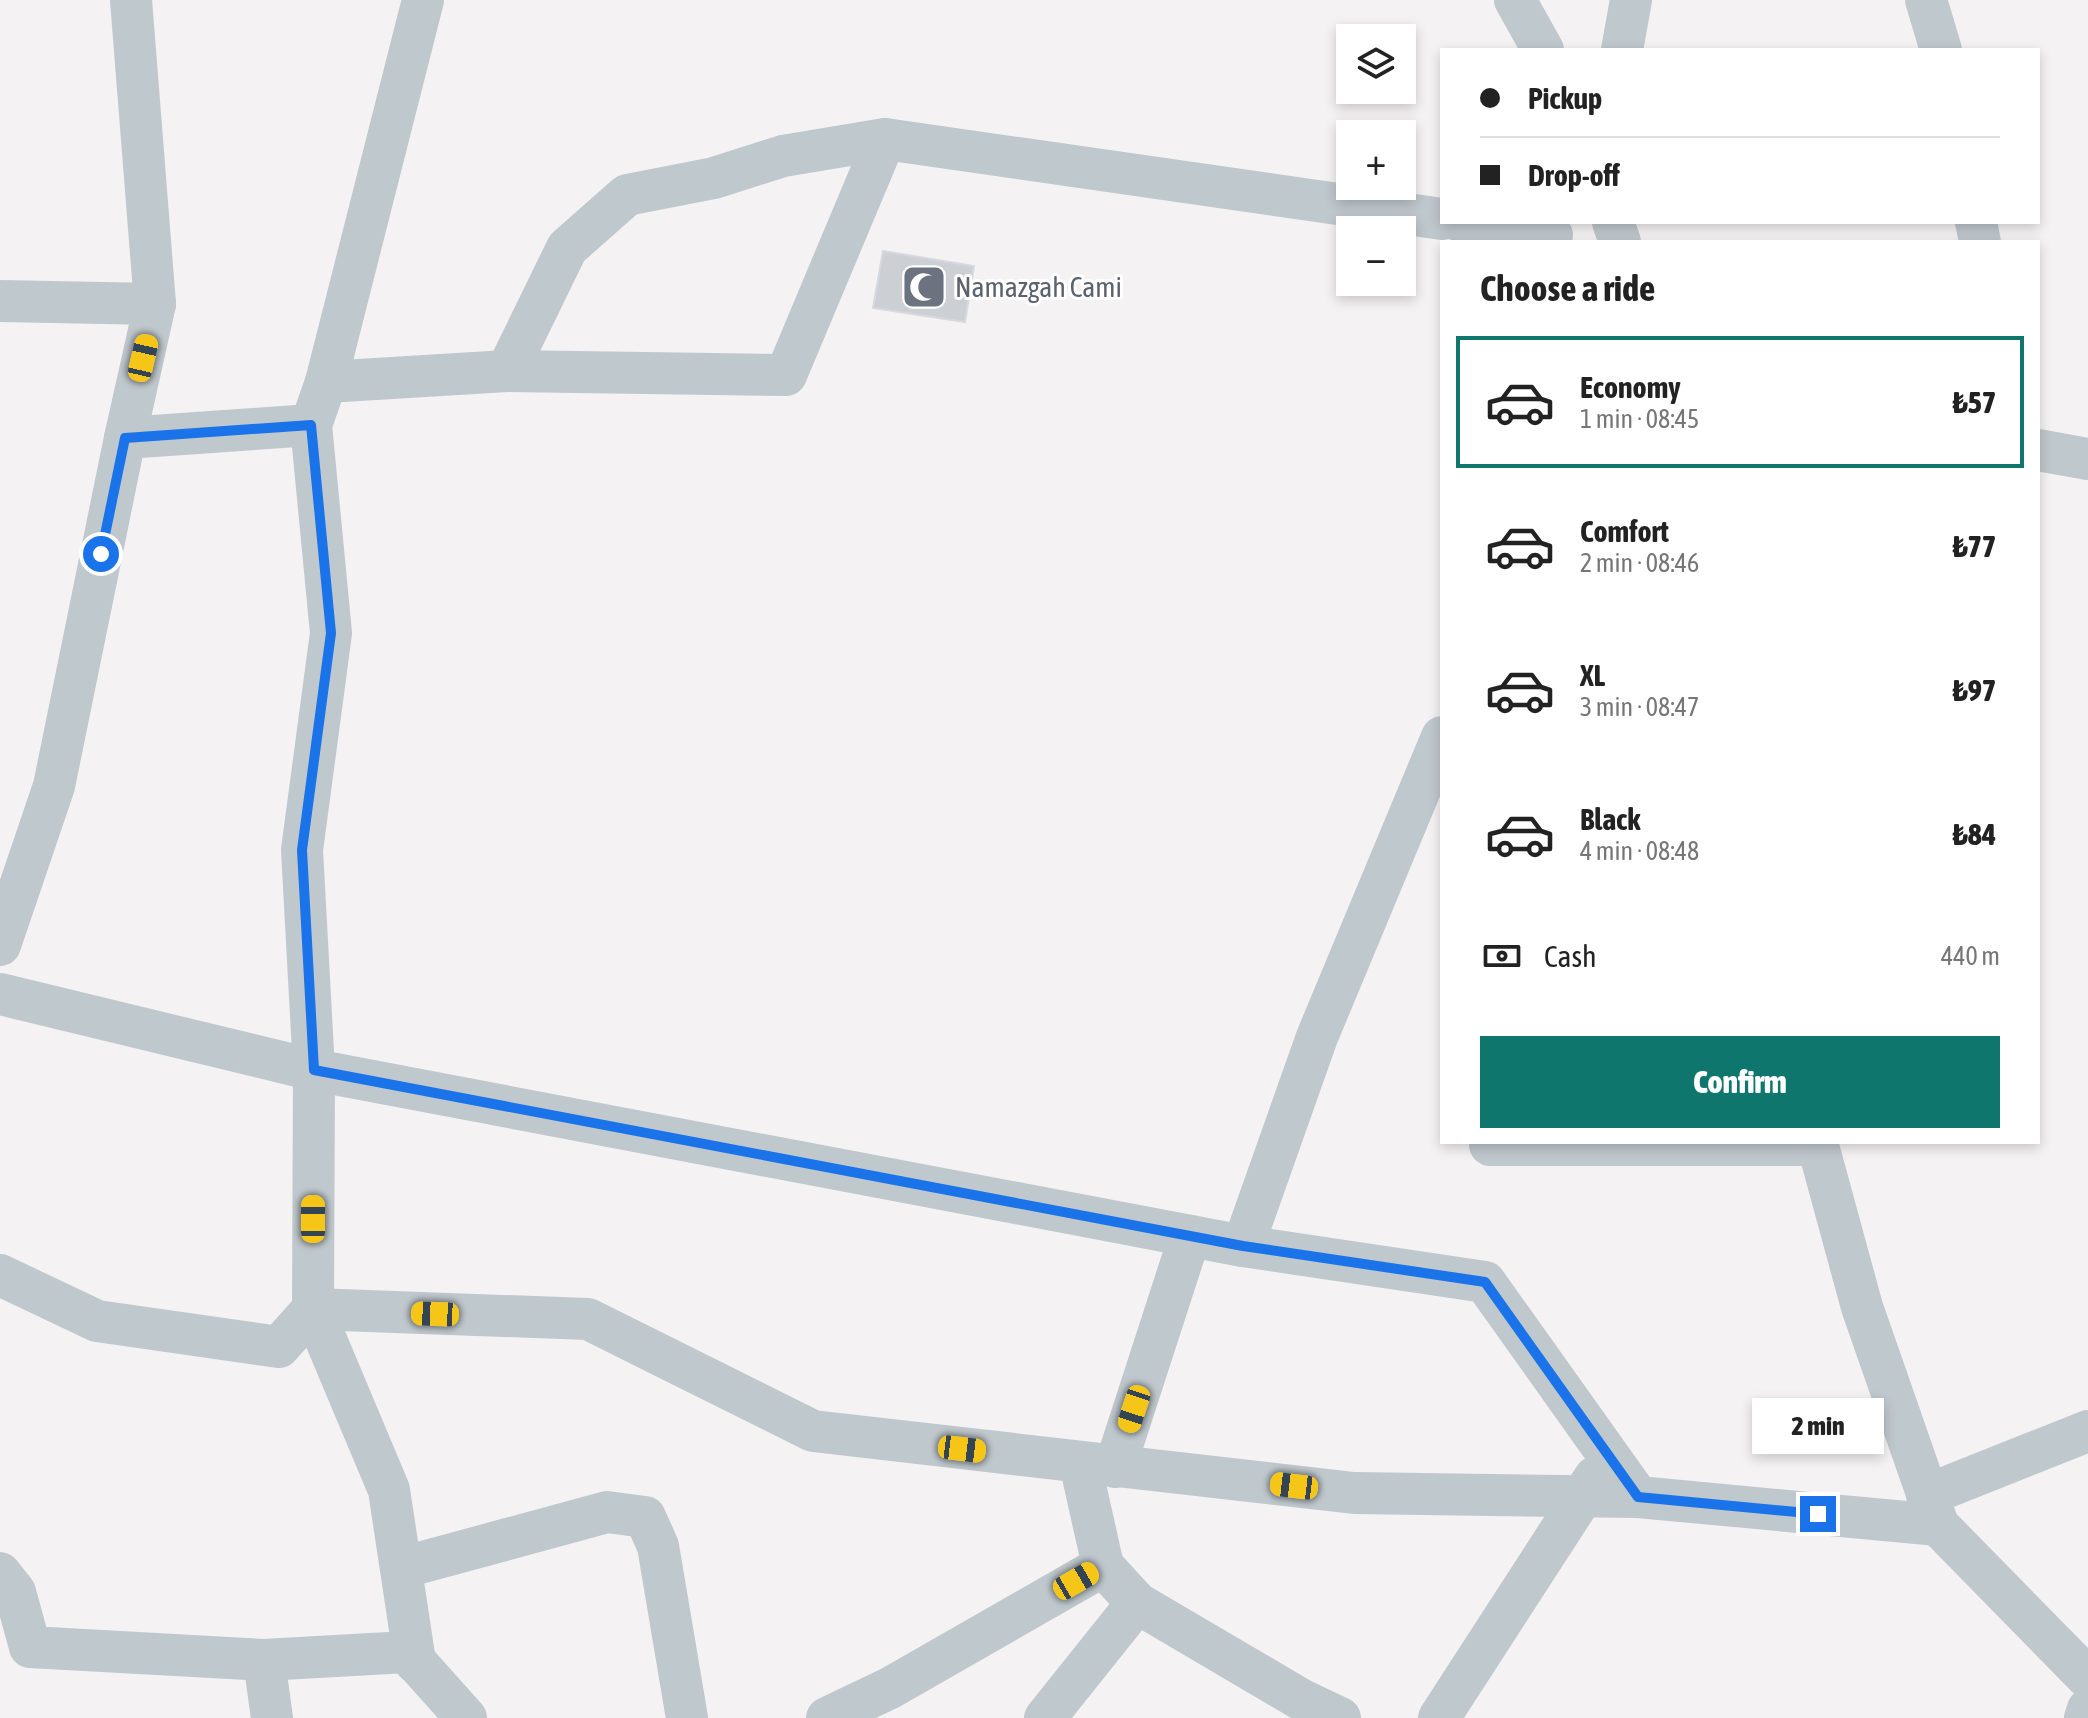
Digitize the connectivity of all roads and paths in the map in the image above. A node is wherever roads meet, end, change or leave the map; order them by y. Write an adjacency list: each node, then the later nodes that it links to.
1 (131, 0): 14 (street)
2 (423, 0): 16 (street)
3 (1515, 0): 6 (street)
4 (1631, 0): 7 (street)
5 (1926, 0): 8 (street)
6 (1542, 48)
7 (1622, 48)
8 (1940, 48)
9 (885, 139): 10 (street); 15 (street); 15 (street)
10 (1440, 219)
11 (1479, 224): 12 (street)
12 (1553, 233)
13 (0, 301): 14 (street)
14 (155, 304): 18 (street)
15 (507, 371): 16 (street)
16 (326, 382): 17 (street)
17 (311, 425): 18 (street); 24 (street)
18 (125, 438): 22 (street)
19 (2040, 450): 20 (street)
20 (2088, 459)
21 (1440, 747): 29 (street)
22 (0, 945)
23 (0, 994): 24 (street)
24 (314, 1070): 28 (street); 31 (street)
25 (1654, 1144): 27 (street)
26 (1818, 1144): 37 (street)
27 (1490, 1145)
28 (1190, 1236): 29 (street); 34 (street)
29 (1243, 1246): 33 (street)
30 (0, 1275): 31 (street)
31 (313, 1309): 34 (street); 39 (street)
32 (2088, 1431): 37 (street)
33 (1610, 1457): 35 (street); 36 (street)
34 (1098, 1465): 35 (street); 38 (street)
35 (1582, 1496): 36 (street); 52 (street)
36 (1638, 1497): 37 (street)
37 (1933, 1510): 44 (street)
38 (1103, 1566): 41 (street); 49 (street)
39 (401, 1568): 43 (street); 48 (street)
40 (0, 1573): 42 (street)
41 (1137, 1603): 50 (street); 51 (street)
42 (264, 1660): 43 (street); 46 (street)
43 (415, 1662): 47 (street)
44 (2088, 1678)
45 (2088, 1709): 53 (street)
46 (272, 1718)
47 (466, 1718)
48 (687, 1718)
49 (827, 1718)
50 (1045, 1718)
51 (1340, 1718)
52 (1439, 1718)
53 (2085, 1718)

